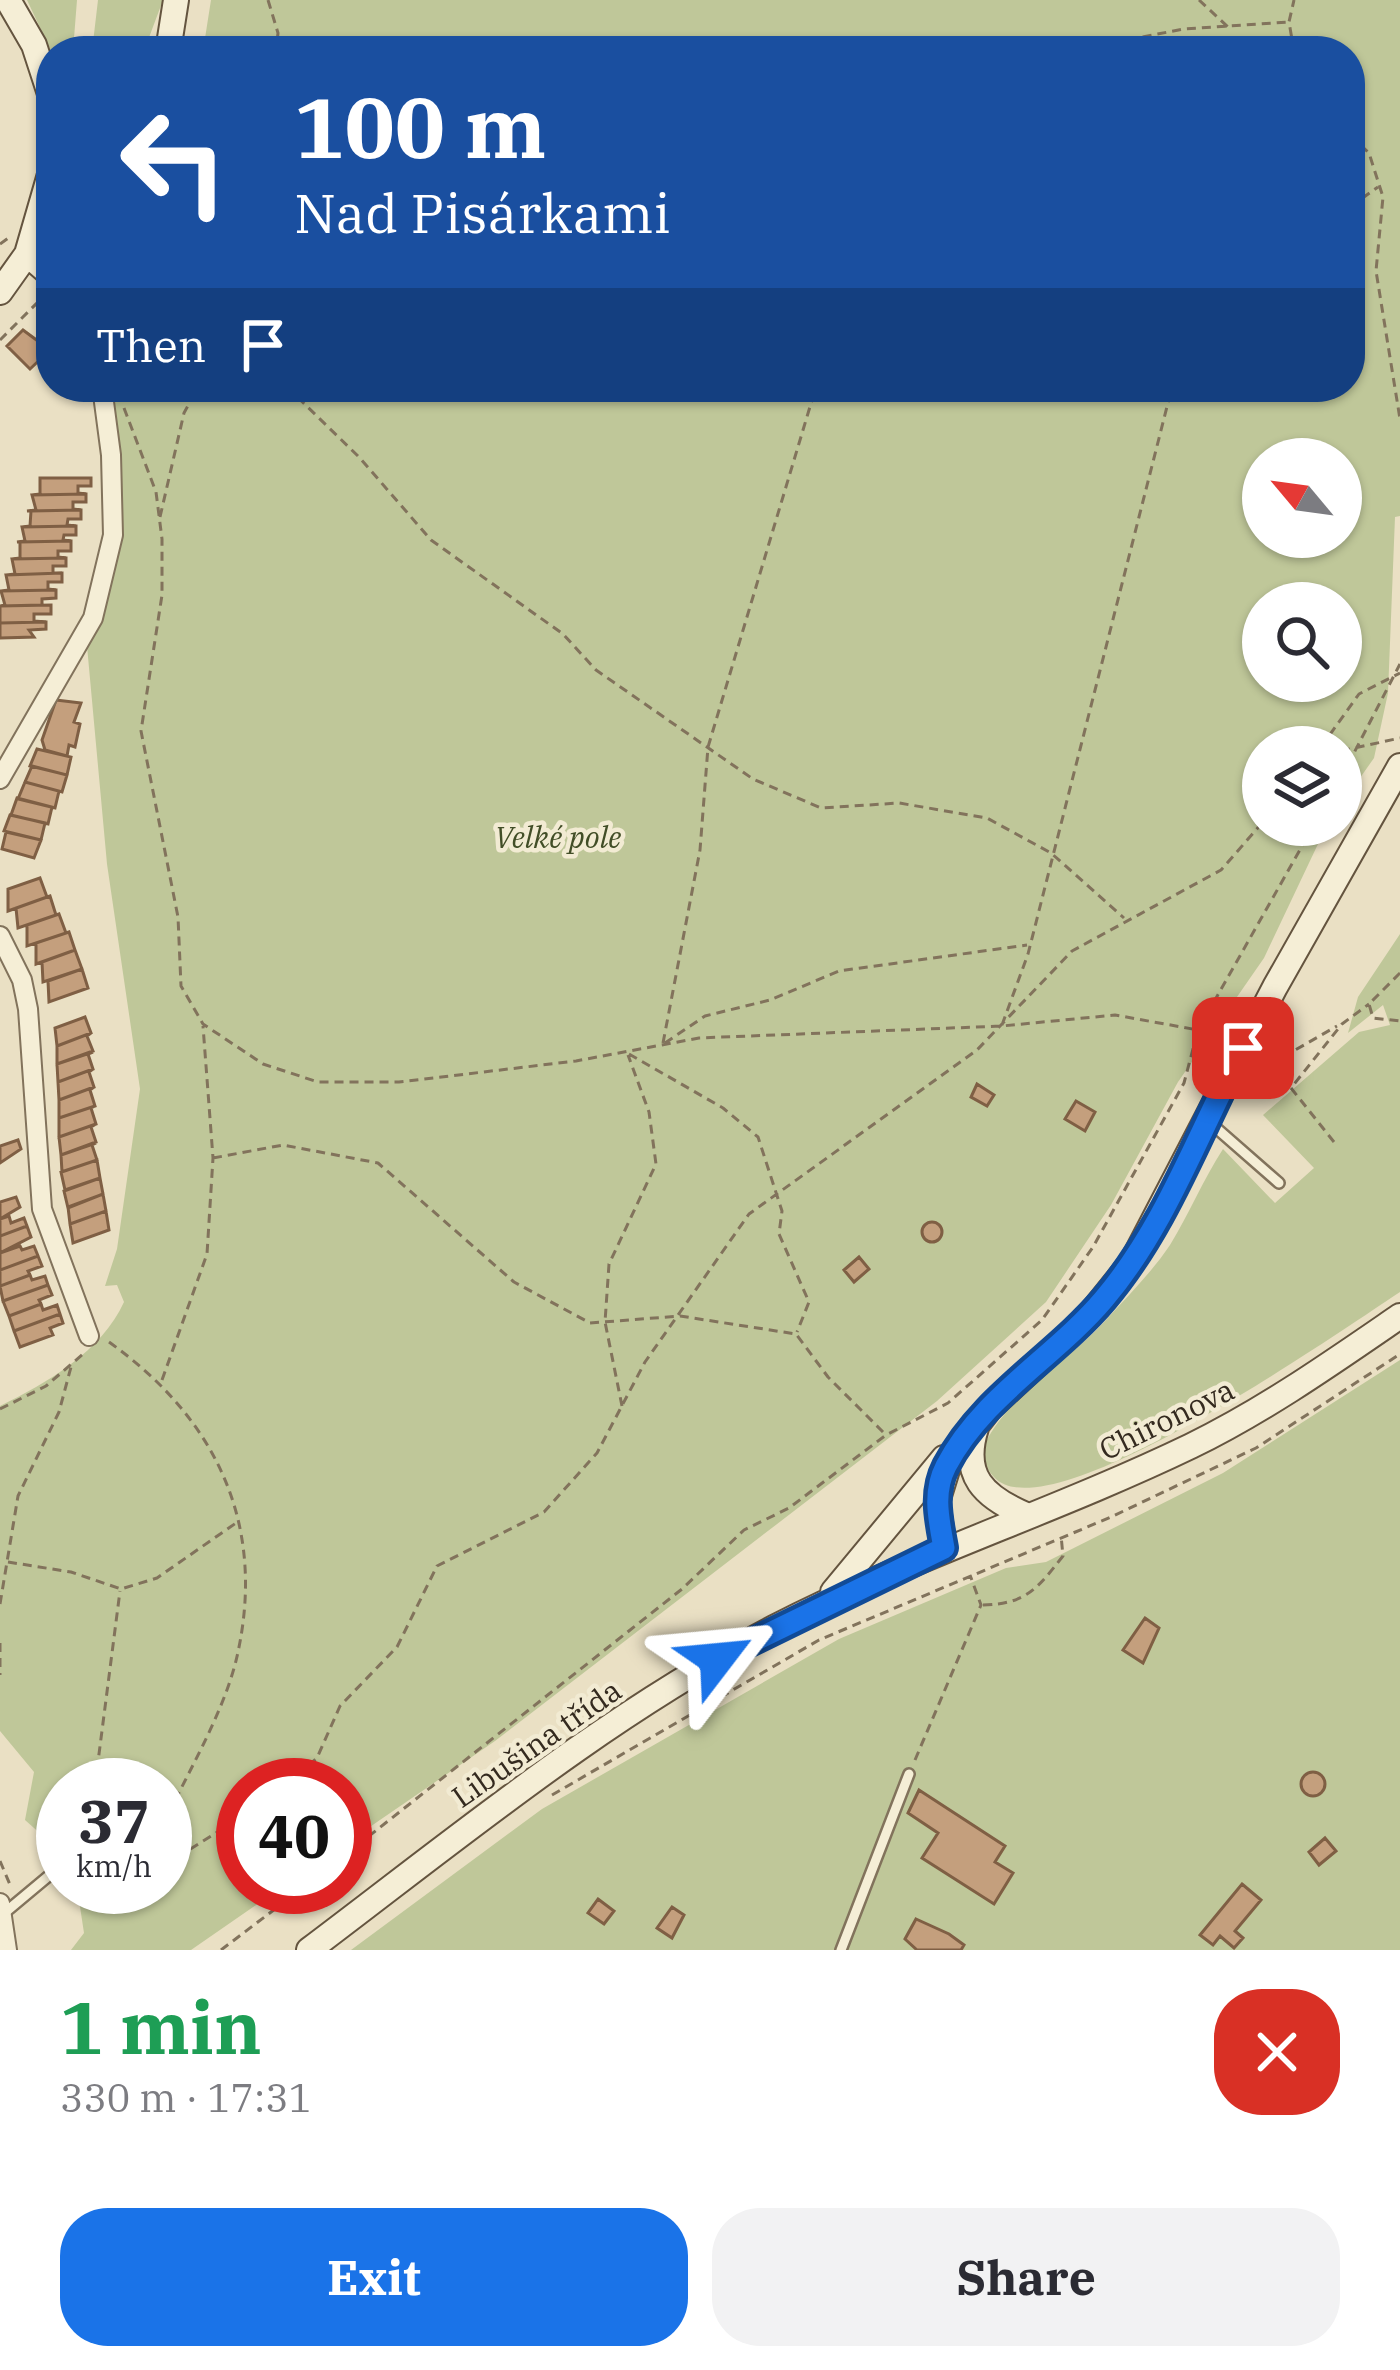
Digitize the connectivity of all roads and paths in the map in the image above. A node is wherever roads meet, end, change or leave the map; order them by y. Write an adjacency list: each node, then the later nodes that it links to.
1 (8, 0): 12 (street)
2 (176, 0): 8 (street)
3 (268, 0): 9 (path)
4 (1199, 0): 7 (path)
5 (1294, 0): 6 (path)
6 (1289, 22): 7 (path); 11 (path)
7 (1228, 26): 10 (path)
8 (170, 36)
9 (278, 36)
10 (1170, 36)
11 (1291, 36)
12 (36, 51)
13 (1365, 149): 14 (path)
14 (1379, 186): 15 (path); 28 (path)
15 (1365, 196)
16 (36, 223): 17 (street)
17 (27, 254): 18 (street); 19 (street)
18 (36, 262)
19 (0, 292)
20 (36, 304): 21 (path)
21 (0, 340)
22 (103, 402): 39 (street)
23 (122, 402): 30 (path)
24 (190, 402): 30 (path)
25 (301, 402): 37 (path)
26 (811, 402): 37 (path)
27 (1168, 402): 42 (path)
28 (1399, 407): 29 (path)
29 (1400, 419)
30 (159, 519): 49 (path)
31 (1400, 664): 32 (path)
32 (1398, 672): 33 (path); 35 (path)
33 (1336, 726)
34 (1400, 738): 36 (path)
35 (1362, 740)
36 (1362, 745)
37 (708, 747): 42 (path); 53 (path)
38 (1400, 766): 55 (street)
39 (0, 778)
40 (1242, 846): 43 (path)
41 (1302, 846): 52 (path)
42 (1051, 853): 43 (path); 45 (path)
43 (1124, 919): 51 (path)
44 (0, 936): 65 (street)
45 (1031, 944): 51 (path); 53 (path)
46 (1400, 973): 47 (path)
47 (1369, 1004): 48 (path); 50 (path)
48 (1400, 1021)
49 (203, 1024): 54 (path); 58 (path)
50 (1342, 1024): 55 (path); 57 (path)
51 (1002, 1026): 52 (path); 53 (path); 60 (path)
52 (1198, 1030): 72 (path)
53 (663, 1044): 54 (path)
54 (627, 1053): 60 (path); 63 (path)
55 (1227, 1078): 56 (street)
56 (1207, 1120): 59 (lane); 71 (street)
57 (1334, 1142)
58 (213, 1158): 63 (path); 68 (path)
59 (1279, 1183)
60 (777, 1193): 61 (path); 64 (path)
61 (680, 1316): 63 (path); 64 (path); 69 (path)
62 (1400, 1316): 73 (street, Chironova)
63 (605, 1322): 69 (path)
64 (796, 1334): 72 (path)
65 (88, 1342): 67 (path); 68 (path)
66 (1400, 1354): 75 (path)
67 (71, 1366): 70 (path); 77 (path)
68 (161, 1383): 74 (path)
69 (622, 1406): 87 (path)
70 (0, 1409)
71 (978, 1421): 73 (street); 76 (street); 82 (street)
72 (886, 1435): 90 (path)
73 (1026, 1515): 76 (street, Chironova)
74 (238, 1521): 79 (path); 86 (path)
75 (1061, 1535): 78 (path); 81 (path)
76 (944, 1548): 82 (street, Libušina třída)
77 (8, 1562): 79 (path); 80 (path)
78 (969, 1573): 81 (path); 89 (path)
79 (121, 1589): 85 (path)
80 (0, 1604)
81 (981, 1605): 88 (path)
82 (818, 1606): 96 (street, Libušina třída)
83 (0, 1643): 84 (path)
84 (0, 1675)
85 (99, 1758)
86 (192, 1758)
87 (317, 1758)
88 (909, 1774): 100 (lane)
89 (552, 1795)
90 (372, 1834)
91 (0, 1861): 93 (path)
92 (36, 1885): 93 (lane)
93 (6, 1908): 98 (street)
94 (269, 1914): 99 (path)
95 (334, 1914): 96 (path)
96 (342, 1925): 97 (street, Libušina třída)
97 (321, 1947)
98 (7, 1950)
99 (220, 1950)
100 (841, 1950)

